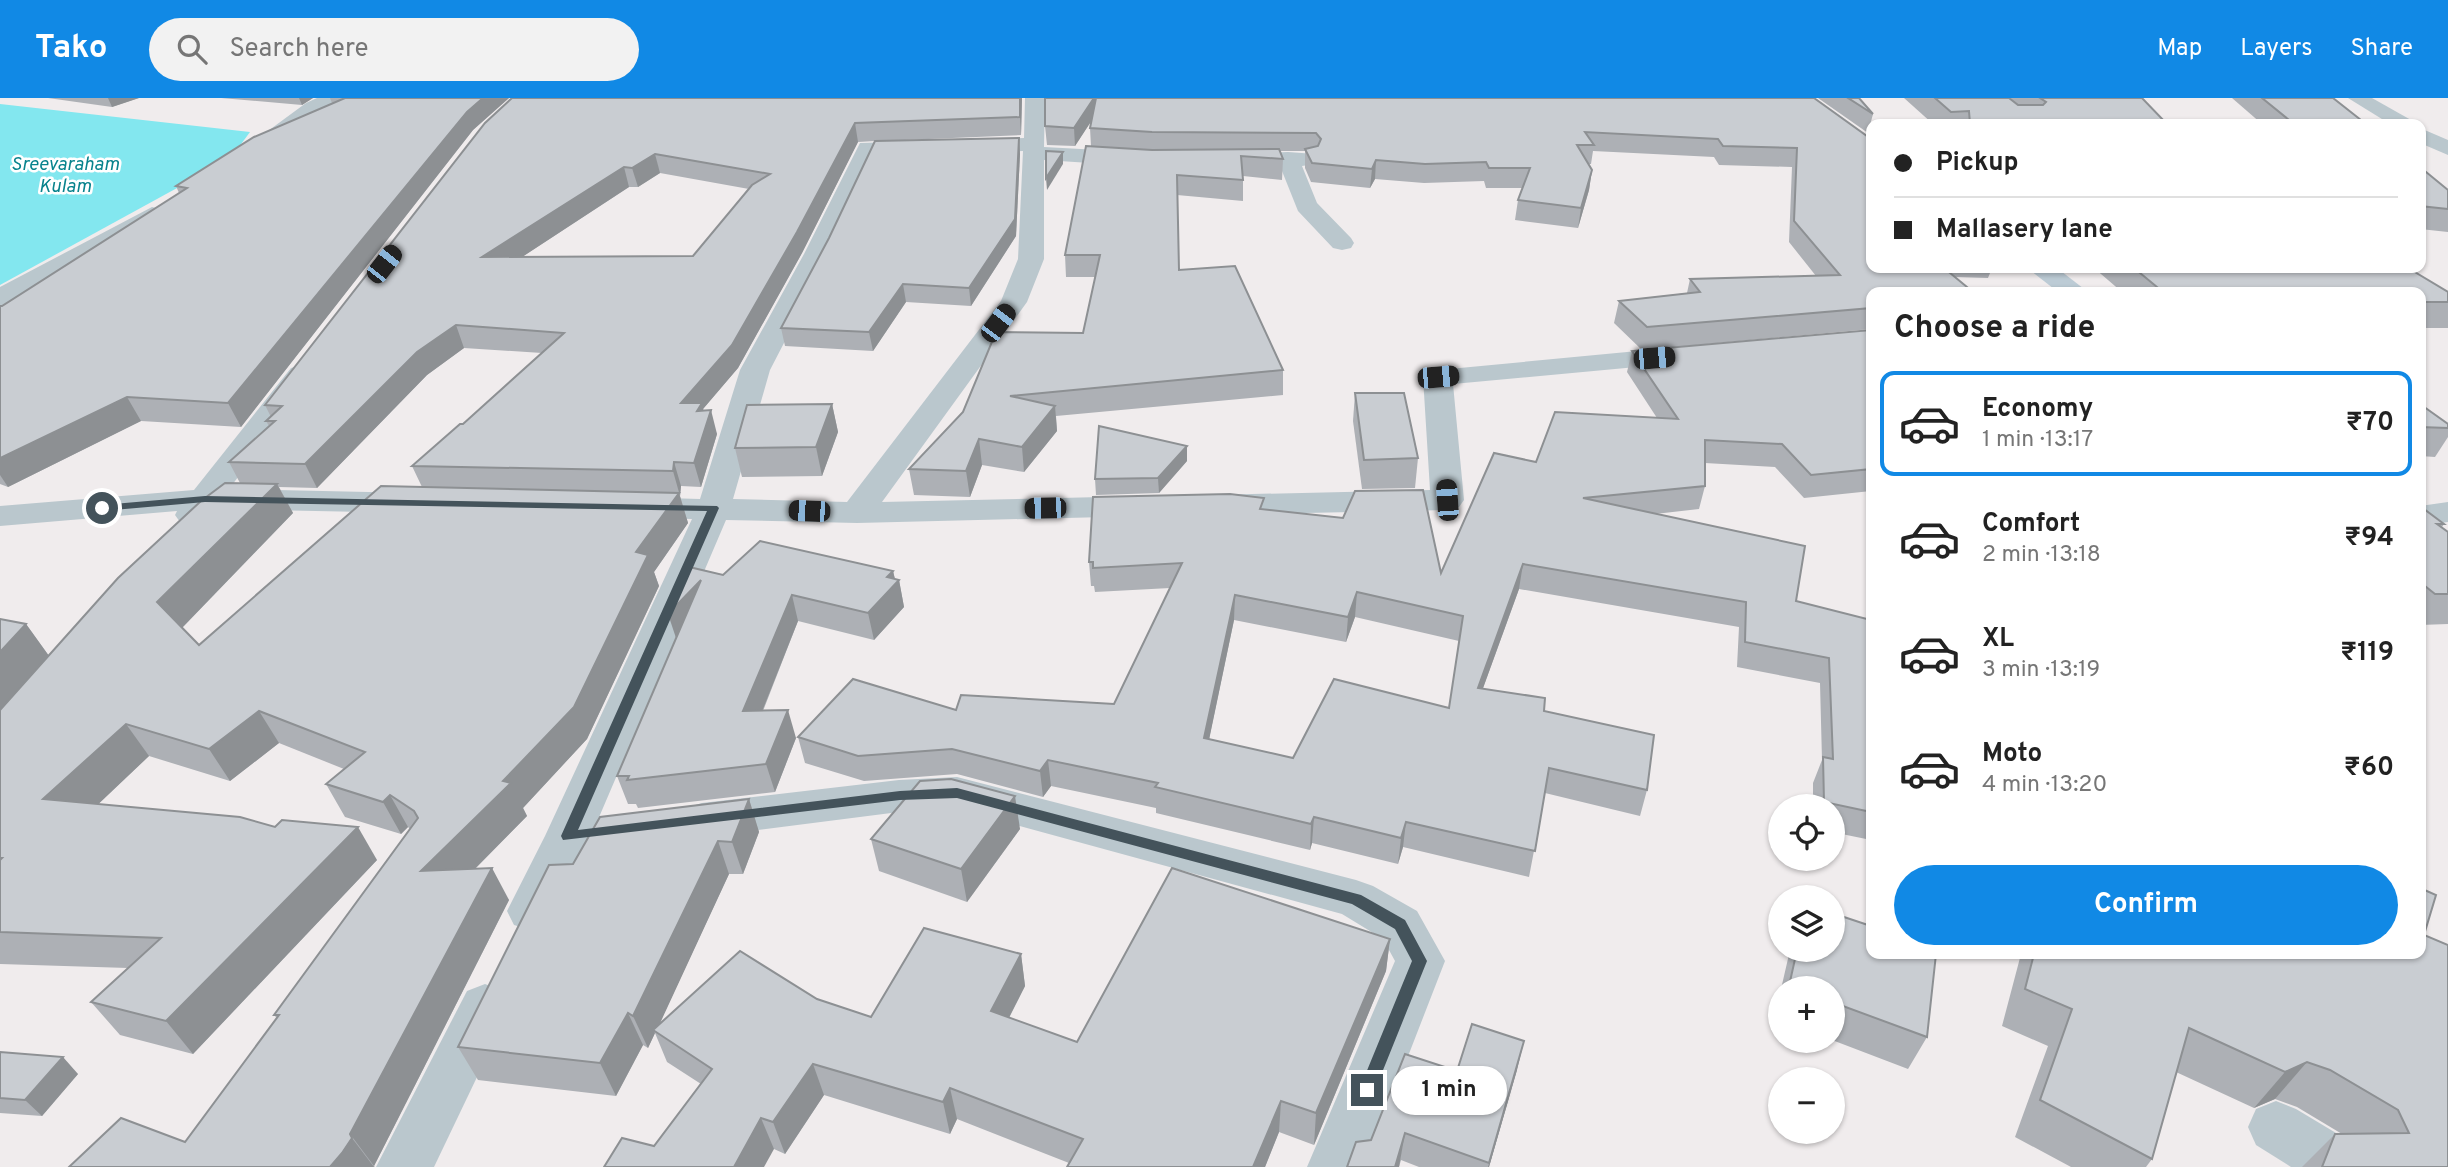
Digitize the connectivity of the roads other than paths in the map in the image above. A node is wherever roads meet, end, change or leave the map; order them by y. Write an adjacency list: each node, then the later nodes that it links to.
1 (333, 98): 10 (street)
2 (1035, 98): 6 (street)
3 (2358, 98): 4 (street)
4 (2395, 119)
5 (2426, 137): 7 (street)
6 (1034, 148): 11 (street); 23 (street); 24 (street)
7 (2448, 149)
8 (2426, 153): 9 (street)
9 (2448, 155)
10 (241, 160)
11 (1153, 160)
12 (1204, 161): 14 (street)
13 (176, 200): 17 (street)
14 (1342, 243)
15 (2047, 273): 16 (main road)
16 (2068, 287)
17 (0, 298)
18 (1708, 354): 24 (street)
19 (314, 356): 20 (street)
20 (205, 499): 21 (street); 25 (street); 26 (street)
21 (439, 503)
22 (604, 506): 23 (street)
23 (714, 508): 24 (street); 29 (street)
24 (857, 513)
25 (0, 516)
26 (172, 540)
27 (665, 824): 30 (street)
28 (2276, 1127): 31 (street)
29 (405, 1167)
30 (1336, 1167)
31 (2341, 1167)

